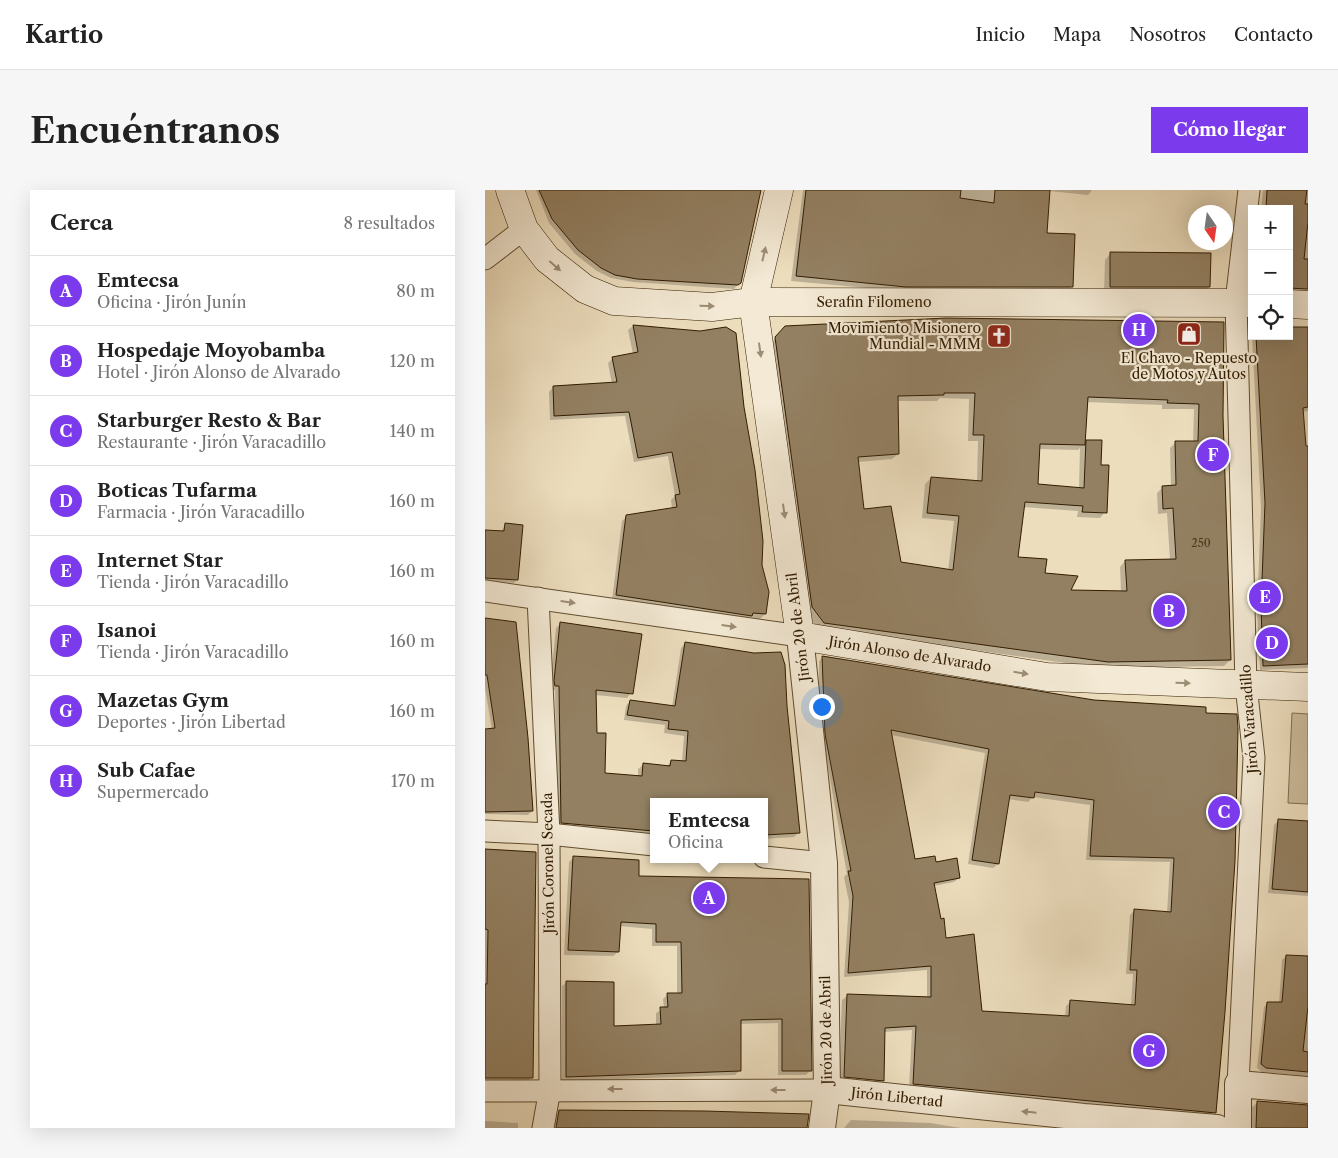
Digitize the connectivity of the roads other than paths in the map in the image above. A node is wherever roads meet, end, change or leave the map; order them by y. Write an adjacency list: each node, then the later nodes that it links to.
1 (510, 190): 4 (main road)
2 (779, 190): 6 (main road, Jirón 20 de Abril, one-way to 2)
3 (1249, 190): 7 (street, Jirón Varacadillo)
4 (524, 229): 5 (street); 6 (main road, Serafin Filomeno, one-way to 6)
5 (485, 259)
6 (753, 302): 7 (main road, Serafin Filomeno); 12 (main road, Jirón 20 de Abril, one-way to 12)
7 (1244, 302): 13 (street, Jirón Varacadillo)
8 (1293, 304): 9 (main road)
9 (1308, 305)
10 (485, 591): 11 (street, Jirón Alonso de Alvarado)
11 (537, 598): 12 (street, Jirón Alonso de Alvarado, one-way to 12); 16 (street, Jirón Coronel Secada)
12 (800, 636): 13 (main road, Jirón Alonso de Alvarado, one-way to 13); 19 (street, Jirón 20 de Abril)
13 (1246, 685): 14 (main road, Jirón Alonso de Alvarado); 20 (street, Jirón Varacadillo)
14 (1308, 687)
15 (485, 831): 16 (street)
16 (549, 834): 17 (street); 21 (street, Jirón Coronel Secada)
17 (650, 845)
18 (768, 857): 19 (street)
19 (824, 864): 22 (street, Jirón 20 de Abril)
20 (1238, 1084): 23 (street); 29 (street, Jirón Varacadillo)
21 (550, 1089): 22 (street, Jirón Libertad, one-way to 21); 24 (street, Jirón Libertad); 26 (street, Jirón Coronel Secada)
22 (827, 1090): 25 (street, Jirón Libertad, one-way to 22); 27 (street, Jirón 20 de Abril)
23 (1308, 1090)
24 (485, 1091)
25 (1083, 1123): 28 (street, Jirón Libertad)
26 (543, 1128)
27 (823, 1128)
28 (1217, 1128)
29 (1238, 1128)

